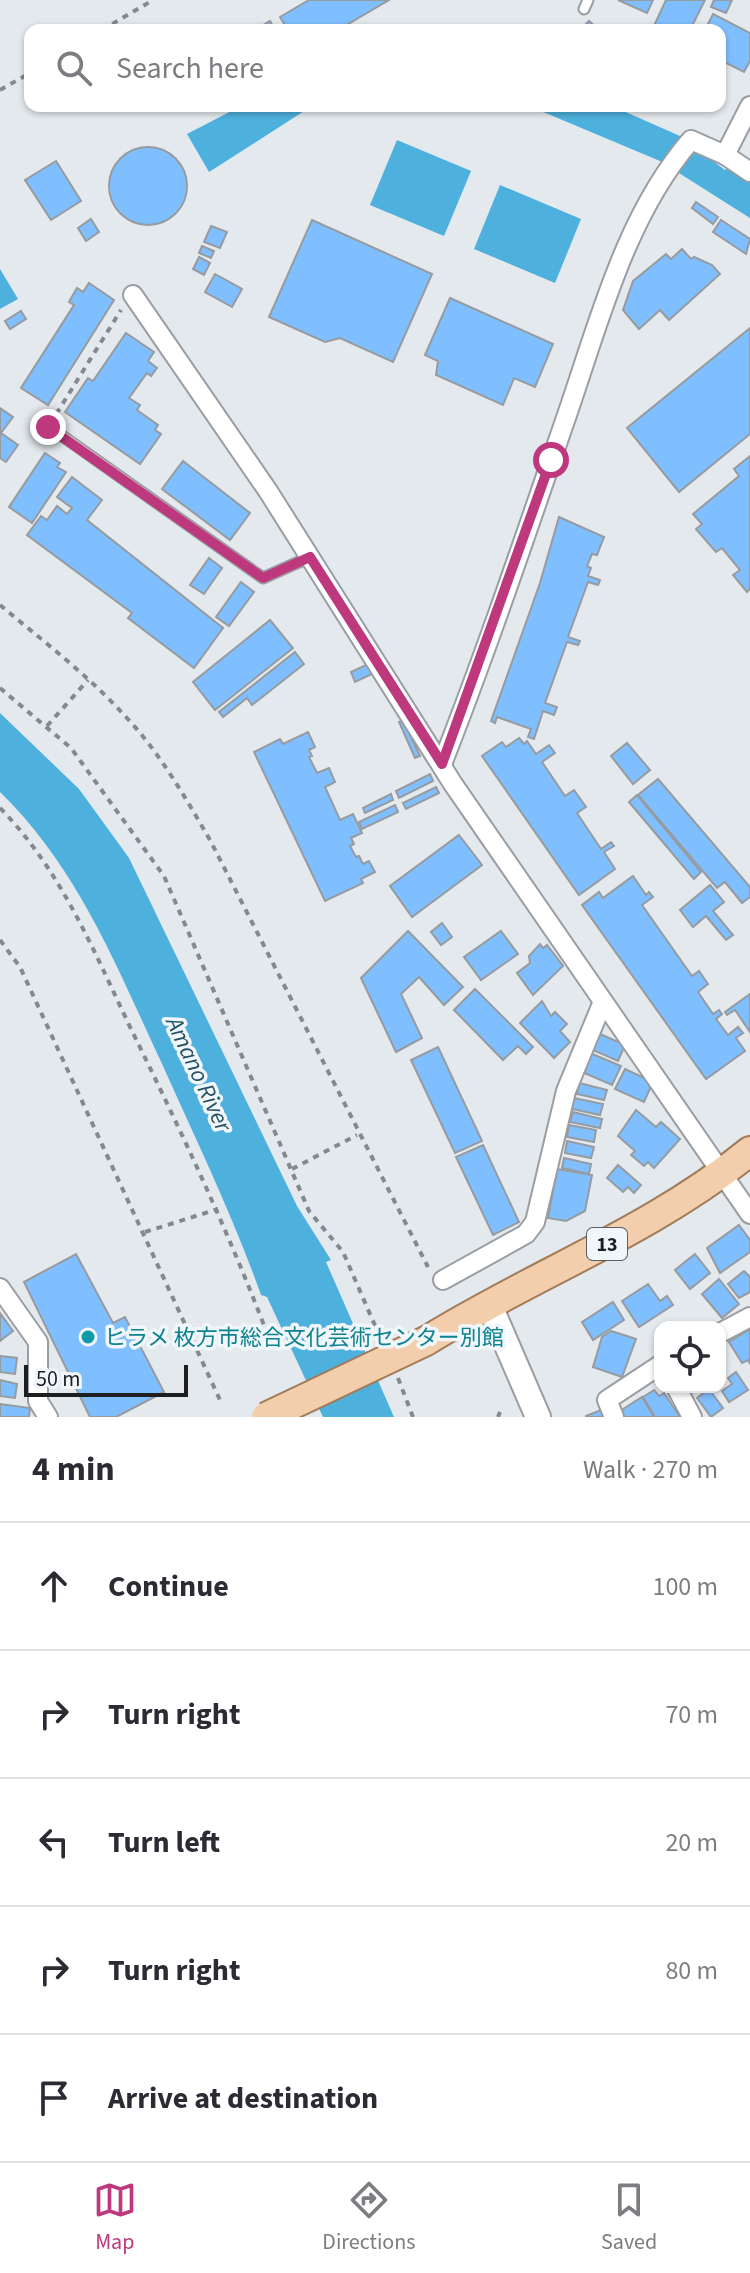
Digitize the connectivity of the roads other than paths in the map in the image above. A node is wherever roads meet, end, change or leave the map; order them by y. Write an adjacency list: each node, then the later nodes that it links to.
1 (750, 106): 2 (street)
2 (725, 155): 3 (street); 7 (street)
3 (750, 172)
4 (133, 295): 6 (street)
5 (61, 435): 6 (lane)
6 (310, 557): 7 (street)
7 (442, 764): 8 (street)
8 (602, 1004): 10 (street); 12 (street)
9 (750, 1151): 10 (main road, 13)
10 (720, 1175): 11 (street); 14 (main road, 13)
11 (750, 1214)
12 (443, 1280)
13 (0, 1288): 19 (street)
14 (490, 1306): 20 (main road, 13, bridge); 21 (main road)
15 (750, 1317): 16 (street)
16 (726, 1330)
17 (654, 1369): 22 (street)
18 (679, 1393): 23 (street)
19 (48, 1417)
20 (266, 1417)
21 (538, 1417)
22 (614, 1417)
23 (692, 1417)

